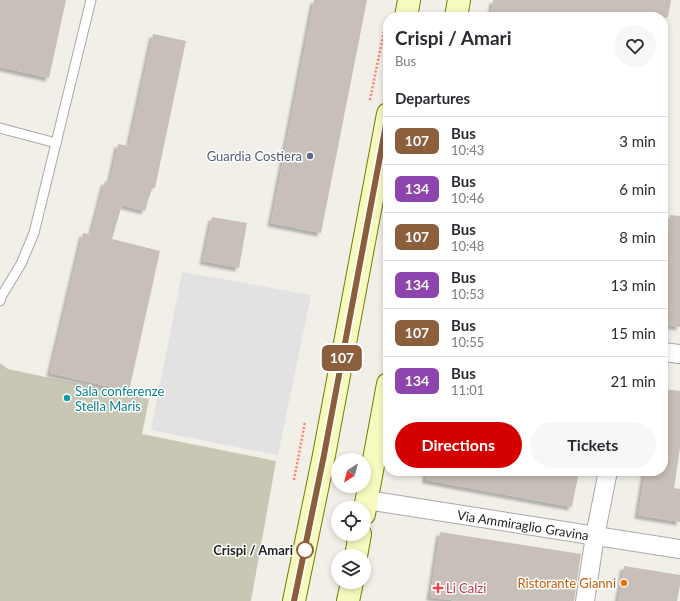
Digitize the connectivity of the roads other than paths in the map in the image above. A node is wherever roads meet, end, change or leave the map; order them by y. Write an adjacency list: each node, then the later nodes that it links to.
1 (91, 0): 8 (lane)
2 (409, 0): 4 (main road)
3 (459, 0): 5 (main road)
4 (407, 12)
5 (457, 12)
6 (0, 128): 8 (lane)
7 (383, 140): 19 (main road)
8 (56, 143): 9 (lane)
9 (0, 301)
10 (668, 353): 11 (street)
11 (680, 354)
12 (383, 411): 14 (main road)
13 (607, 476): 16 (street)
14 (366, 501)
15 (371, 508): 16 (street, Via Ammiraglio Gravina)
16 (595, 536): 17 (street, Via Ammiraglio Gravina); 21 (street)
17 (680, 549)
18 (351, 589): 20 (main road)
19 (294, 601)
20 (348, 601)
21 (584, 601)

